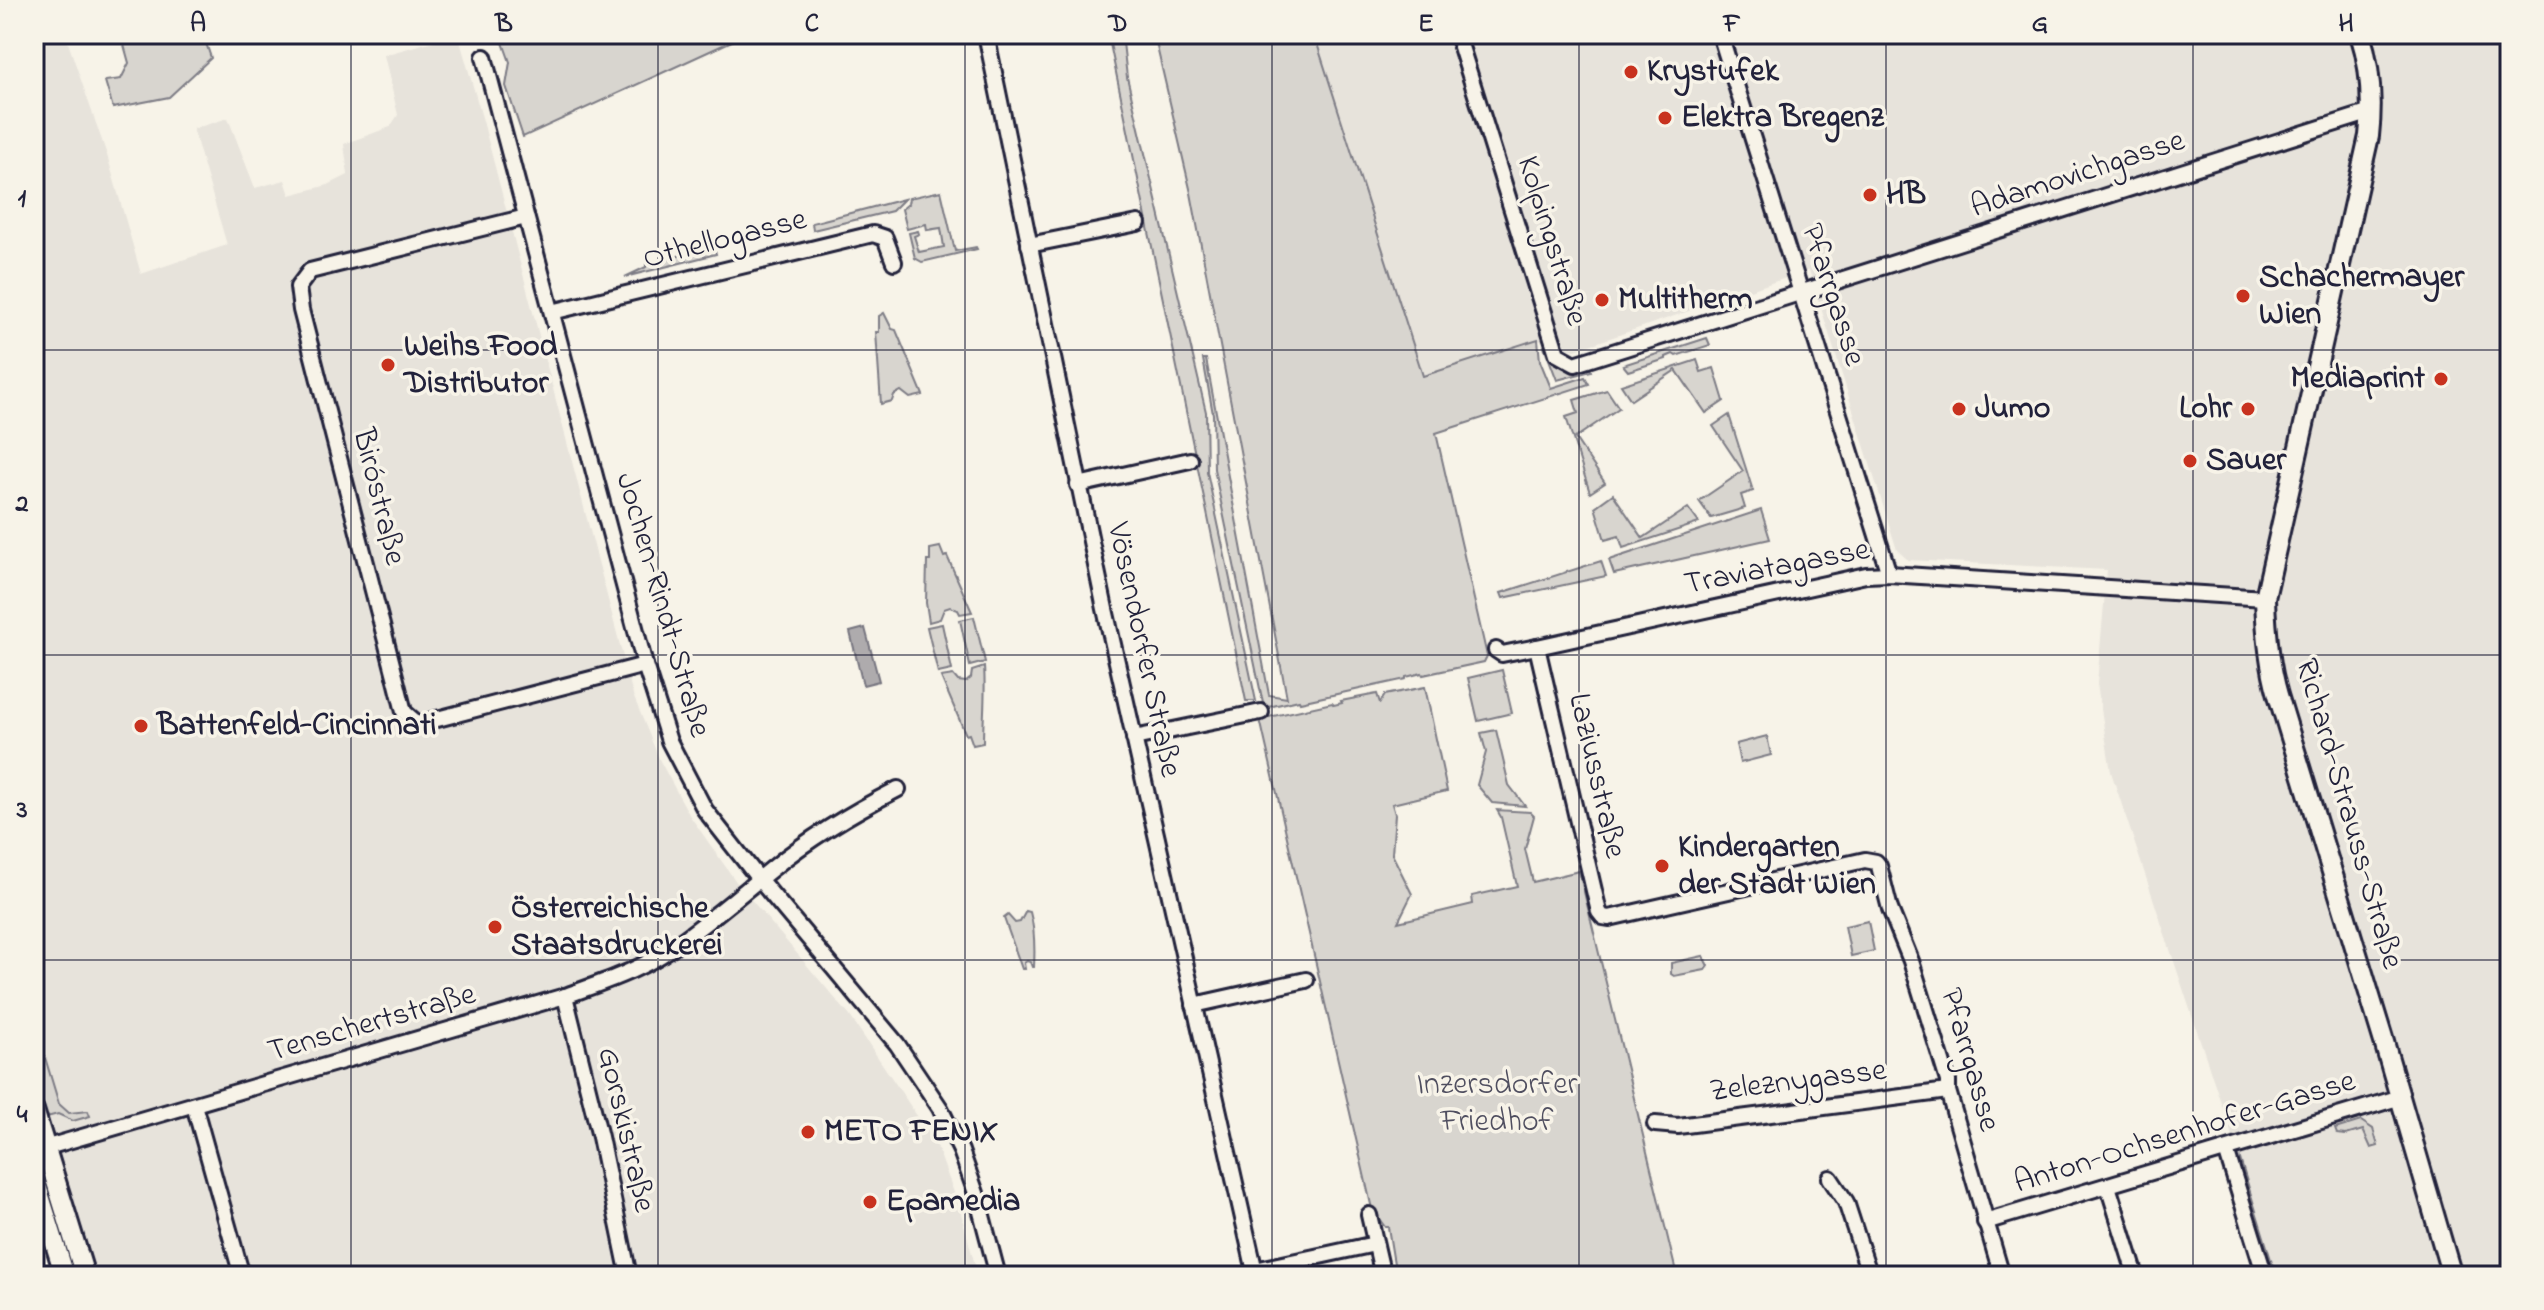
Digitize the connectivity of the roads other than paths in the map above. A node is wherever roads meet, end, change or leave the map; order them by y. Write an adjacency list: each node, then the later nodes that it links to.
1 (986, 34): 9 (street, Vösendorfer Straße)
2 (1457, 34): 11 (street, Kolpingstraße)
3 (1720, 34): 11 (street, Pfarrgasse)
4 (2360, 34): 6 (main road, Richard-Strauss-Straße)
5 (484, 57): 7 (street, Jochen-Rindt-Straße)
6 (2371, 112): 11 (street, Adamovichgasse); 16 (main road, Richard-Strauss-Straße)
7 (526, 217): 12 (street, Jochen-Rindt-Straße); 19 (street, Biróstraße)
8 (1138, 223): 9 (street)
9 (1029, 245): 14 (street, Vösendorfer Straße)
10 (894, 262): 12 (street, Othellogasse)
11 (1802, 291): 15 (street, Pfarrgasse)
12 (552, 312): 19 (street, Jochen-Rindt-Straße)
13 (1190, 460): 14 (street)
14 (1078, 485): 21 (street, Vösendorfer Straße)
15 (1889, 574): 16 (street, Traviatagasse); 17 (street, Traviatagasse)
16 (2265, 598): 29 (main road, Richard-Strauss-Straße)
17 (1537, 647): 18 (street, Traviatagasse); 23 (street, Laziusstraße)
18 (1496, 650)
19 (645, 665): 24 (street, Jochen-Rindt-Straße)
20 (1261, 712): 21 (street)
21 (1134, 738): 27 (street, Vösendorfer Straße)
22 (898, 789): 24 (street, Tenschertstraße)
23 (1876, 862): 28 (street, Pfarrgasse)
24 (759, 879): 26 (street, Tenschertstraße); 46 (street, Jochen-Rindt-Straße)
25 (1306, 980): 27 (street)
26 (565, 996): 30 (street, Tenschertstraße); 45 (street, Gorskistraße)
27 (1194, 1005): 41 (street, Vösendorfer Straße)
28 (1948, 1091): 32 (street, Zeleznygasse); 39 (street, Pfarrgasse)
29 (2401, 1097): 34 (street, Anton-Ochsenhofer-Gasse); 52 (main road, Richard-Strauss-Straße)
30 (194, 1105): 33 (street, Tenschertstraße); 44 (street)
31 (34, 1110): 33 (main road)
32 (1655, 1124)
33 (39, 1149): 43 (main road)
34 (2226, 1150): 37 (street, Anton-Ochsenhofer-Gasse); 51 (street)
35 (34, 1177): 42 (main road)
36 (1830, 1178): 48 (street)
37 (2108, 1186): 39 (street, Anton-Ochsenhofer-Gasse); 50 (street)
38 (1369, 1215): 40 (street)
39 (1985, 1222): 49 (street, Pfarrgasse)
40 (1375, 1244): 41 (street); 47 (street)
41 (1255, 1273)
42 (65, 1276)
43 (85, 1276)
44 (242, 1276)
45 (629, 1276)
46 (998, 1276)
47 (1383, 1276)
48 (1870, 1276)
49 (2002, 1276)
50 (2136, 1276)
51 (2265, 1276)
52 (2452, 1276)

